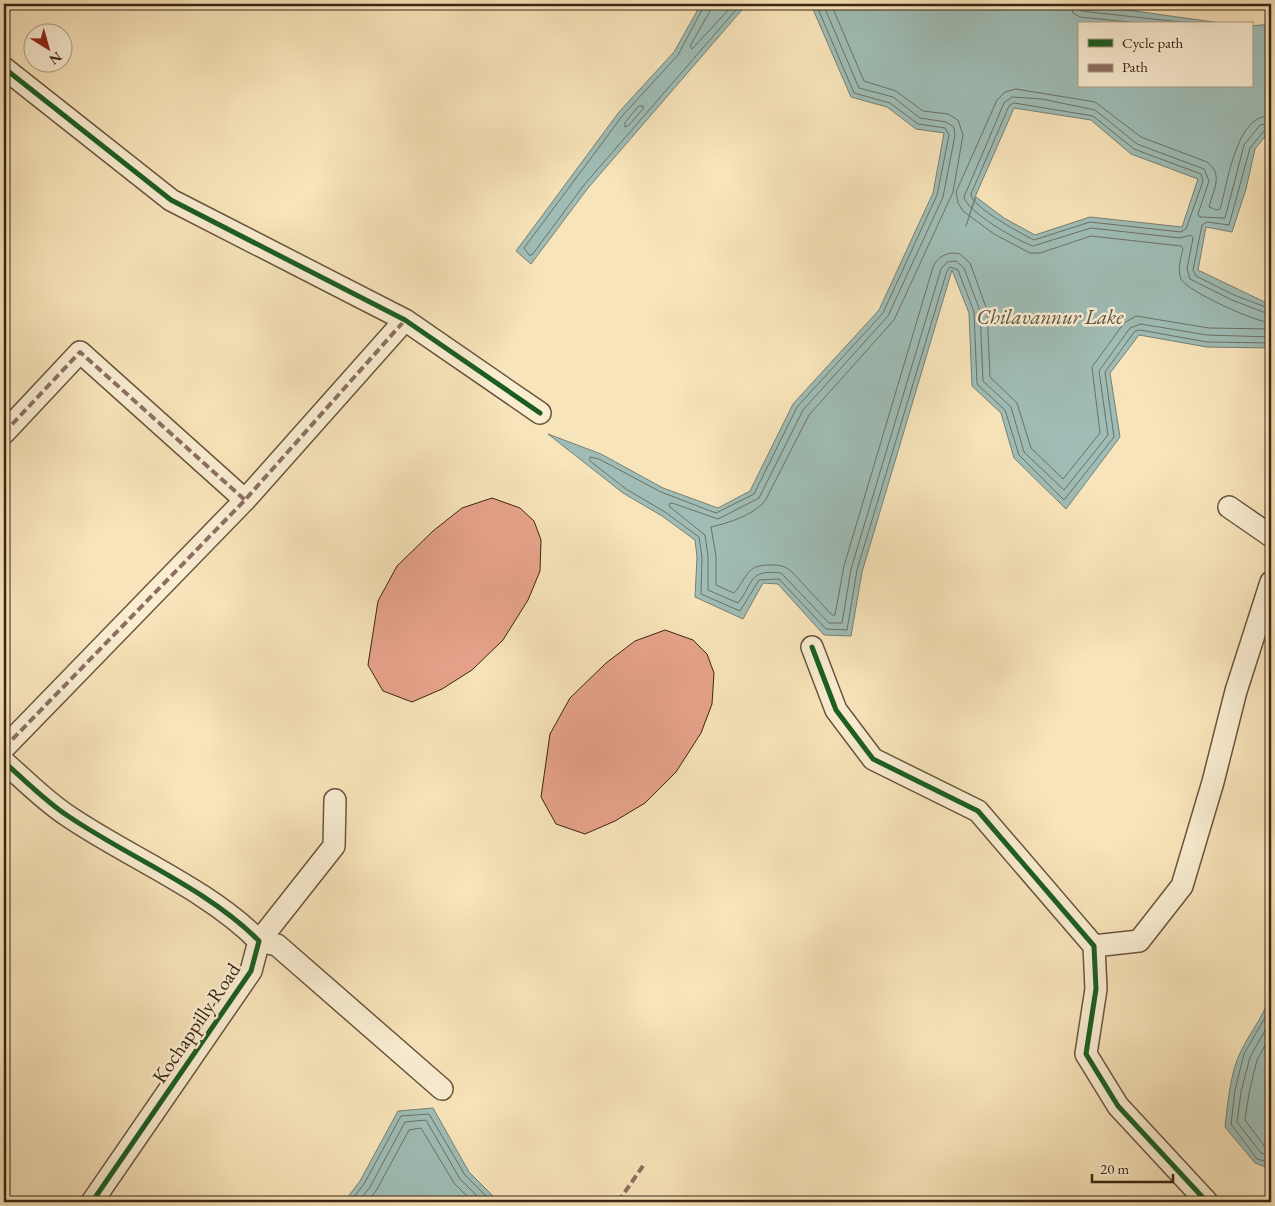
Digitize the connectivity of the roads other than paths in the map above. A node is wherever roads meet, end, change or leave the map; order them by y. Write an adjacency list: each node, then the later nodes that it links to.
1 (4, 68): 2 (street)
2 (404, 320): 3 (street); 5 (street)
3 (540, 413)
4 (4, 433): 5 (street)
5 (246, 500): 10 (street)
6 (1229, 507): 7 (street)
7 (1271, 536)
8 (1271, 582): 14 (street)
9 (812, 647): 14 (street)
10 (4, 748)
11 (4, 762): 13 (street)
12 (335, 800): 13 (street)
13 (259, 941): 15 (street); 16 (street, Kochappilly Road)
14 (1094, 946): 17 (street)
15 (442, 1089)
16 (92, 1202)
17 (1207, 1202)

